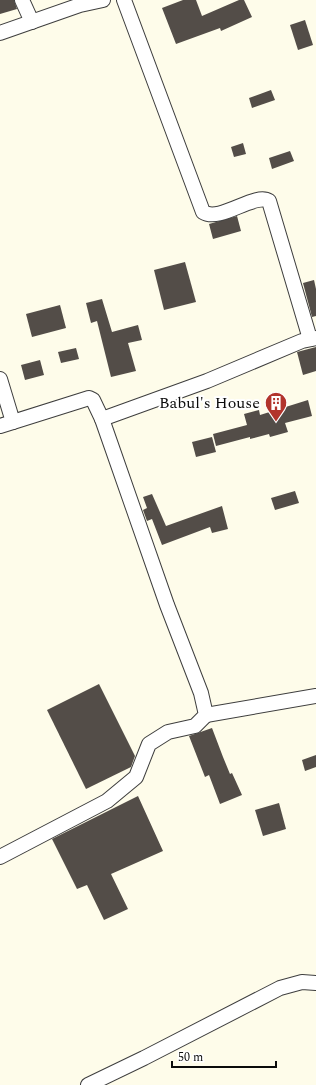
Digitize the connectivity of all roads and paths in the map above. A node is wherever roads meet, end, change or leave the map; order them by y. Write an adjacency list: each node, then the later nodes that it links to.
1 (22, 0): 4 (street)
2 (103, 0): 4 (street)
3 (124, 0): 6 (street)
4 (32, 22): 5 (street)
5 (0, 33)
6 (313, 339): 8 (street)
7 (0, 379): 9 (street)
8 (102, 419): 9 (street); 11 (street)
9 (6, 424)
10 (316, 696): 11 (street)
11 (206, 715): 12 (street)
12 (0, 858)
13 (316, 983): 14 (street)
14 (88, 1085)

